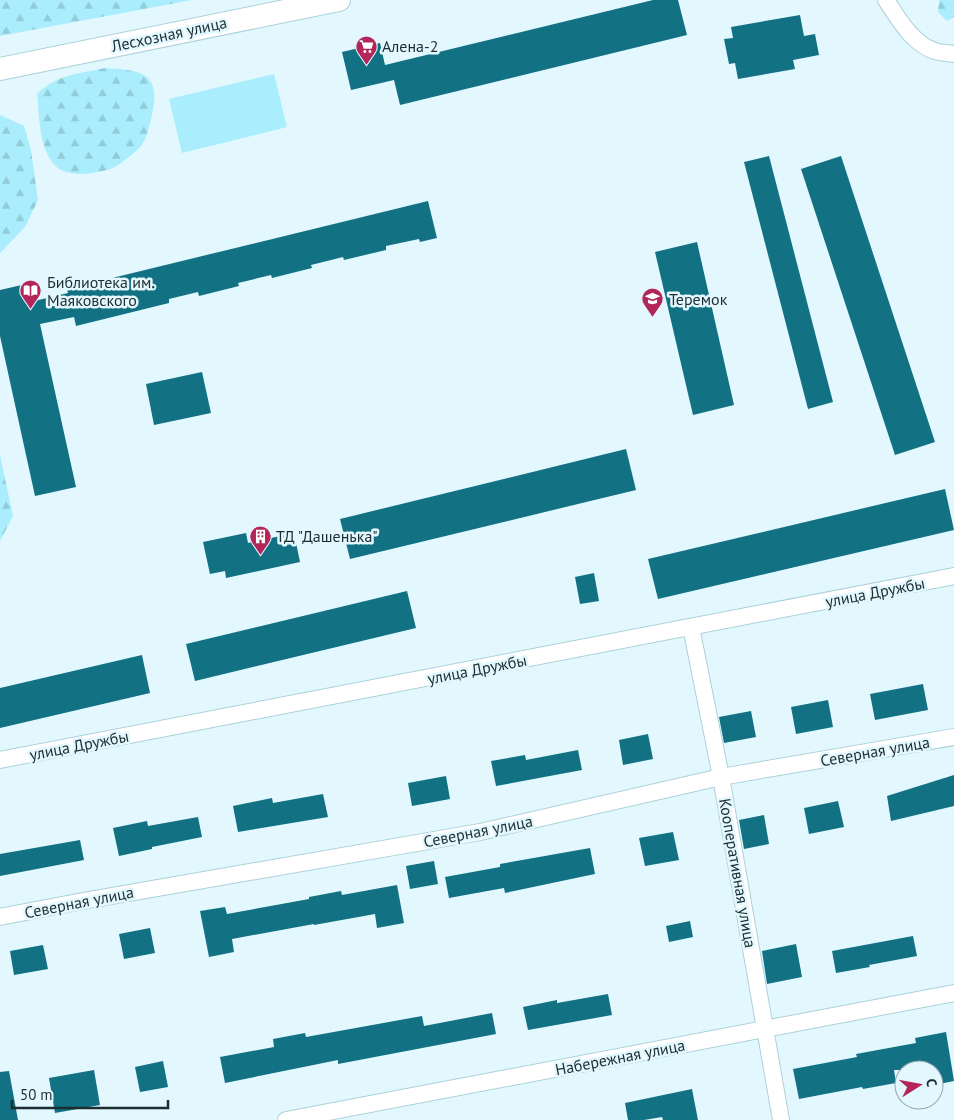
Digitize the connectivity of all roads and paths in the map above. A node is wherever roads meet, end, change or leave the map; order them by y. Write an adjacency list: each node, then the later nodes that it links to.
1 (339, 0): 4 (street, Лесхозная улица)
2 (886, 0): 3 (street)
3 (954, 54)
4 (0, 69)
5 (954, 576): 6 (street, улица Дружбы)
6 (691, 627): 8 (street, улица Дружбы); 9 (street, Кооперативная улица)
7 (954, 737): 9 (street, Северная улица)
8 (0, 760)
9 (721, 777): 10 (street, Северная улица); 12 (street, Кооперативная улица)
10 (0, 917)
11 (954, 994): 12 (street, Набережная улица)
12 (764, 1029): 13 (street, Набережная улица); 14 (street, Кооперативная улица)
13 (286, 1120)
14 (781, 1120)

